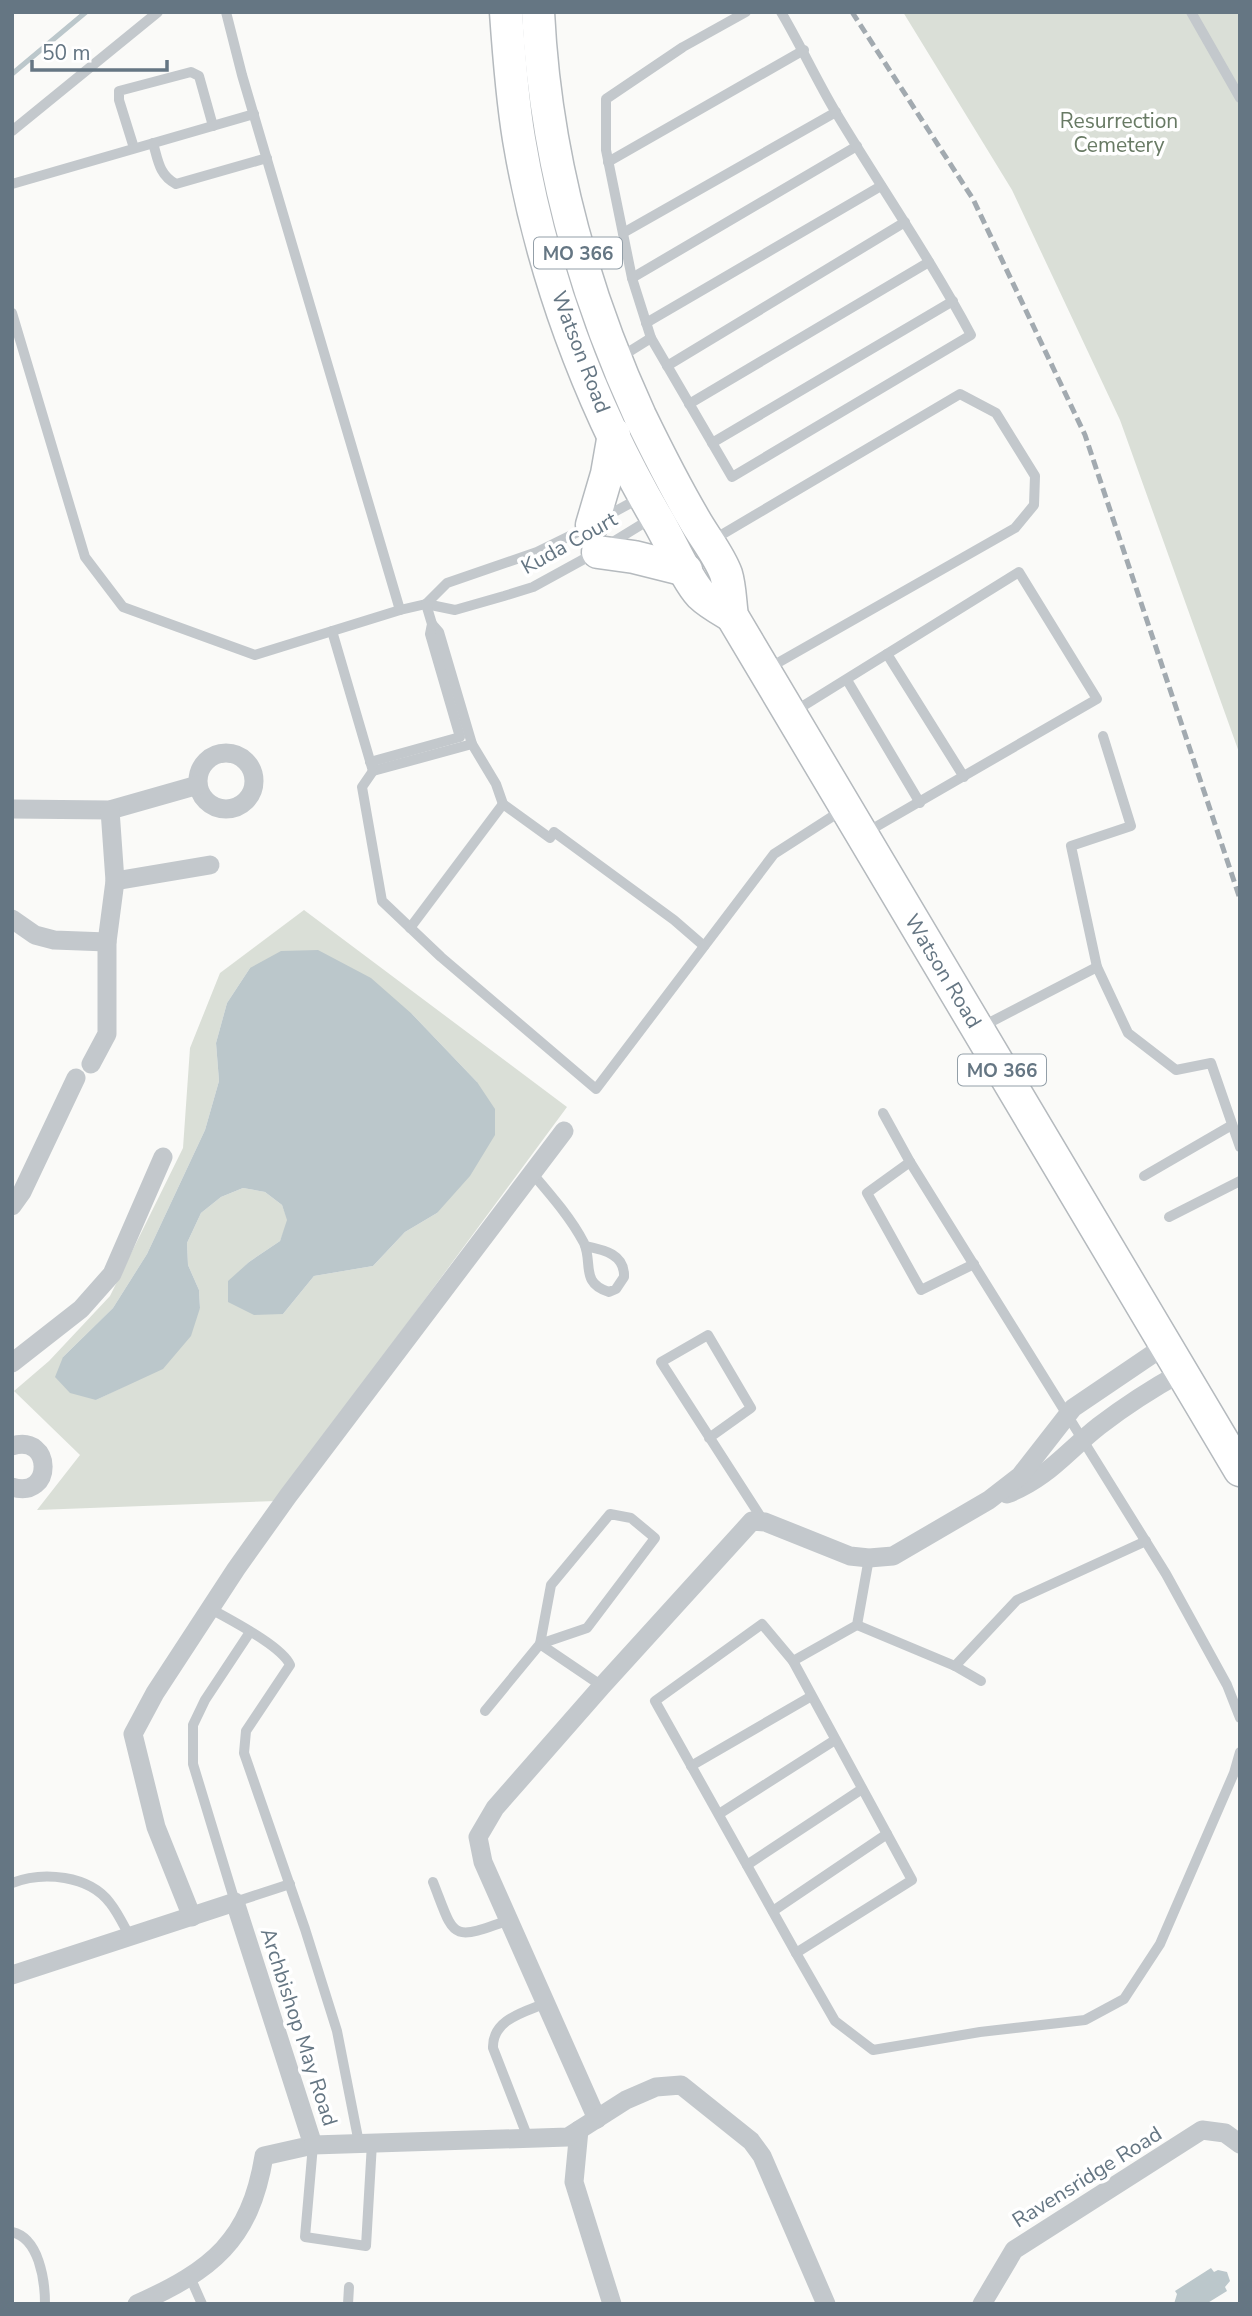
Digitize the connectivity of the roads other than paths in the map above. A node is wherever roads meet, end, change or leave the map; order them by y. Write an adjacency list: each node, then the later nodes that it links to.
1 (158, 12): 13 (lane)
2 (226, 12): 11 (lane)
3 (506, 12): 32 (main road, Watson Road / MO 366)
4 (538, 12): 29 (main road, Watson Road / MO 366)
5 (746, 12): 18 (lane)
6 (781, 12): 8 (lane)
7 (1191, 12): 9 (lane)
8 (804, 50): 10 (lane); 18 (lane)
9 (1240, 98)
10 (836, 112): 15 (lane); 22 (lane)
11 (254, 114): 12 (lane); 17 (lane)
12 (213, 125): 14 (lane); 16 (lane)
13 (12, 131)
14 (153, 142): 16 (lane); 17 (lane)
15 (857, 146): 20 (lane); 24 (lane)
16 (134, 148): 19 (lane)
17 (267, 158): 39 (lane)
18 (608, 162): 22 (lane)
19 (12, 184)
20 (881, 186): 21 (lane); 27 (lane)
21 (905, 222): 23 (lane); 30 (lane)
22 (623, 233): 24 (lane)
23 (929, 262): 25 (lane); 31 (lane)
24 (632, 278): 27 (lane)
25 (953, 301): 33 (lane); 33 (lane)
26 (12, 313): 42 (lane, Kuda Court)
27 (646, 323): 28 (lane)
28 (651, 338): 29 (lane); 30 (lane)
29 (615, 360): 34 (main road, Watson Road / MO 366)
30 (667, 366): 31 (lane)
31 (689, 404): 33 (lane)
32 (614, 434): 34 (main road, Watson Road / MO 366); 35 (main road)
33 (712, 443)
34 (663, 497): 35 (lane, Kuda Court); 35 (lane, Kuda Court); 36 (main road, Watson Road / MO 366); 37 (main road, Watson Road / MO 366)
35 (595, 538): 37 (main road); 38 (lane, Kuda Court); 38 (lane, Kuda Court)
36 (708, 543): 40 (main road, Watson Road / MO 366); 44 (lane)
37 (686, 570): 40 (main road, Watson Road / MO 366)
38 (426, 604): 39 (lane, Kuda Court); 41 (lane)
39 (400, 610): 42 (lane, Kuda Court)
40 (732, 616): 44 (main road, Watson Road / MO 366)
41 (432, 624): 48 (lane); 49 (lane)
42 (332, 631): 49 (lane)
43 (887, 654): 45 (lane); 50 (lane); 50 (lane)
44 (764, 671): 46 (main road, Watson Road / MO 366)
45 (847, 680): 46 (lane); 52 (lane)
46 (790, 715): 56 (main road, Watson Road / MO 366)
47 (1103, 736): 63 (lane)
48 (472, 744): 49 (lane); 53 (lane)
49 (372, 767): 60 (lane)
50 (964, 777): 52 (lane)
51 (198, 785): 55 (street)
52 (920, 803): 56 (lane)
53 (503, 804): 60 (lane); 62 (lane)
54 (12, 809): 55 (street)
55 (110, 810): 58 (street)
56 (853, 822): 62 (lane); 64 (main road, Watson Road / MO 366)
57 (210, 865): 58 (street)
58 (115, 881): 61 (street)
59 (12, 919): 61 (street)
60 (410, 928): 62 (lane)
61 (107, 942): 65 (street)
62 (704, 946)
63 (1097, 967): 64 (lane); 68 (lane)
64 (977, 1028): 80 (main road, Watson Road / MO 366)
65 (90, 1064)
66 (76, 1078): 76 (street)
67 (883, 1113): 72 (lane)
68 (1232, 1125): 70 (lane); 74 (lane)
69 (564, 1130): 73 (street)
70 (1240, 1147)
71 (163, 1157): 81 (street)
72 (910, 1162): 79 (lane); 79 (lane)
73 (532, 1173): 78 (lane); 92 (street)
74 (1144, 1176)
75 (1240, 1181): 77 (lane)
76 (12, 1206)
77 (1168, 1217)
78 (585, 1246): 78 (lane)
79 (974, 1264): 82 (lane)
80 (1174, 1358): 82 (street); 84 (street); 86 (main road, Watson Road / MO 366)
81 (12, 1363)
82 (1068, 1414): 84 (lane); 88 (street)
83 (709, 1438): 83 (lane); 89 (lane)
84 (1084, 1440): 88 (street); 90 (lane)
85 (12, 1446): 87 (street)
86 (1240, 1470)
87 (12, 1487)
88 (989, 1500): 91 (street)
89 (765, 1522): 91 (street); 99 (street)
90 (1146, 1541): 97 (lane); 102 (lane)
91 (869, 1558): 93 (lane)
92 (211, 1609): 94 (lane); 115 (street)
93 (857, 1625): 96 (lane); 97 (lane)
94 (250, 1632): 112 (lane); 113 (lane)
95 (540, 1644): 95 (lane); 99 (lane); 101 (lane)
96 (793, 1661): 100 (lane); 105 (lane)
97 (955, 1666): 98 (lane)
98 (981, 1681)
99 (602, 1686): 116 (street)
100 (810, 1697): 103 (lane); 105 (lane)
101 (485, 1711)
102 (1240, 1718)
103 (835, 1740): 106 (lane); 107 (lane)
104 (1240, 1752): 118 (lane)
105 (691, 1766): 107 (lane)
106 (862, 1789): 108 (lane); 109 (lane)
107 (719, 1814): 109 (lane)
108 (887, 1834): 114 (lane); 118 (lane)
109 (747, 1865): 114 (lane)
110 (433, 1882): 116 (lane)
111 (12, 1883): 117 (lane)
112 (290, 1884): 113 (lane); 124 (lane)
113 (235, 1902): 115 (street); 126 (street, Archbishop May Road)
114 (773, 1911): 118 (lane)
115 (192, 1917): 117 (street)
116 (509, 1920): 120 (street)
117 (130, 1937): 119 (street)
118 (796, 1953)
119 (12, 1975)
120 (546, 2003): 121 (street); 123 (lane)
121 (597, 2119): 122 (street); 135 (street)
122 (579, 2130): 123 (street); 134 (street)
123 (528, 2138): 124 (street)
124 (365, 2143): 126 (street); 126 (lane)
125 (1240, 2144): 136 (street, Ravensridge Road)
126 (313, 2145): 128 (street, Archbishop May Road)
127 (12, 2232): 130 (lane)
128 (190, 2277): 131 (street, Archbishop May Road); 132 (lane)
129 (349, 2287): 133 (lane)
130 (45, 2304)
131 (137, 2304)
132 (202, 2304)
133 (348, 2304)
134 (612, 2304)
135 (826, 2304)
136 (982, 2304)

